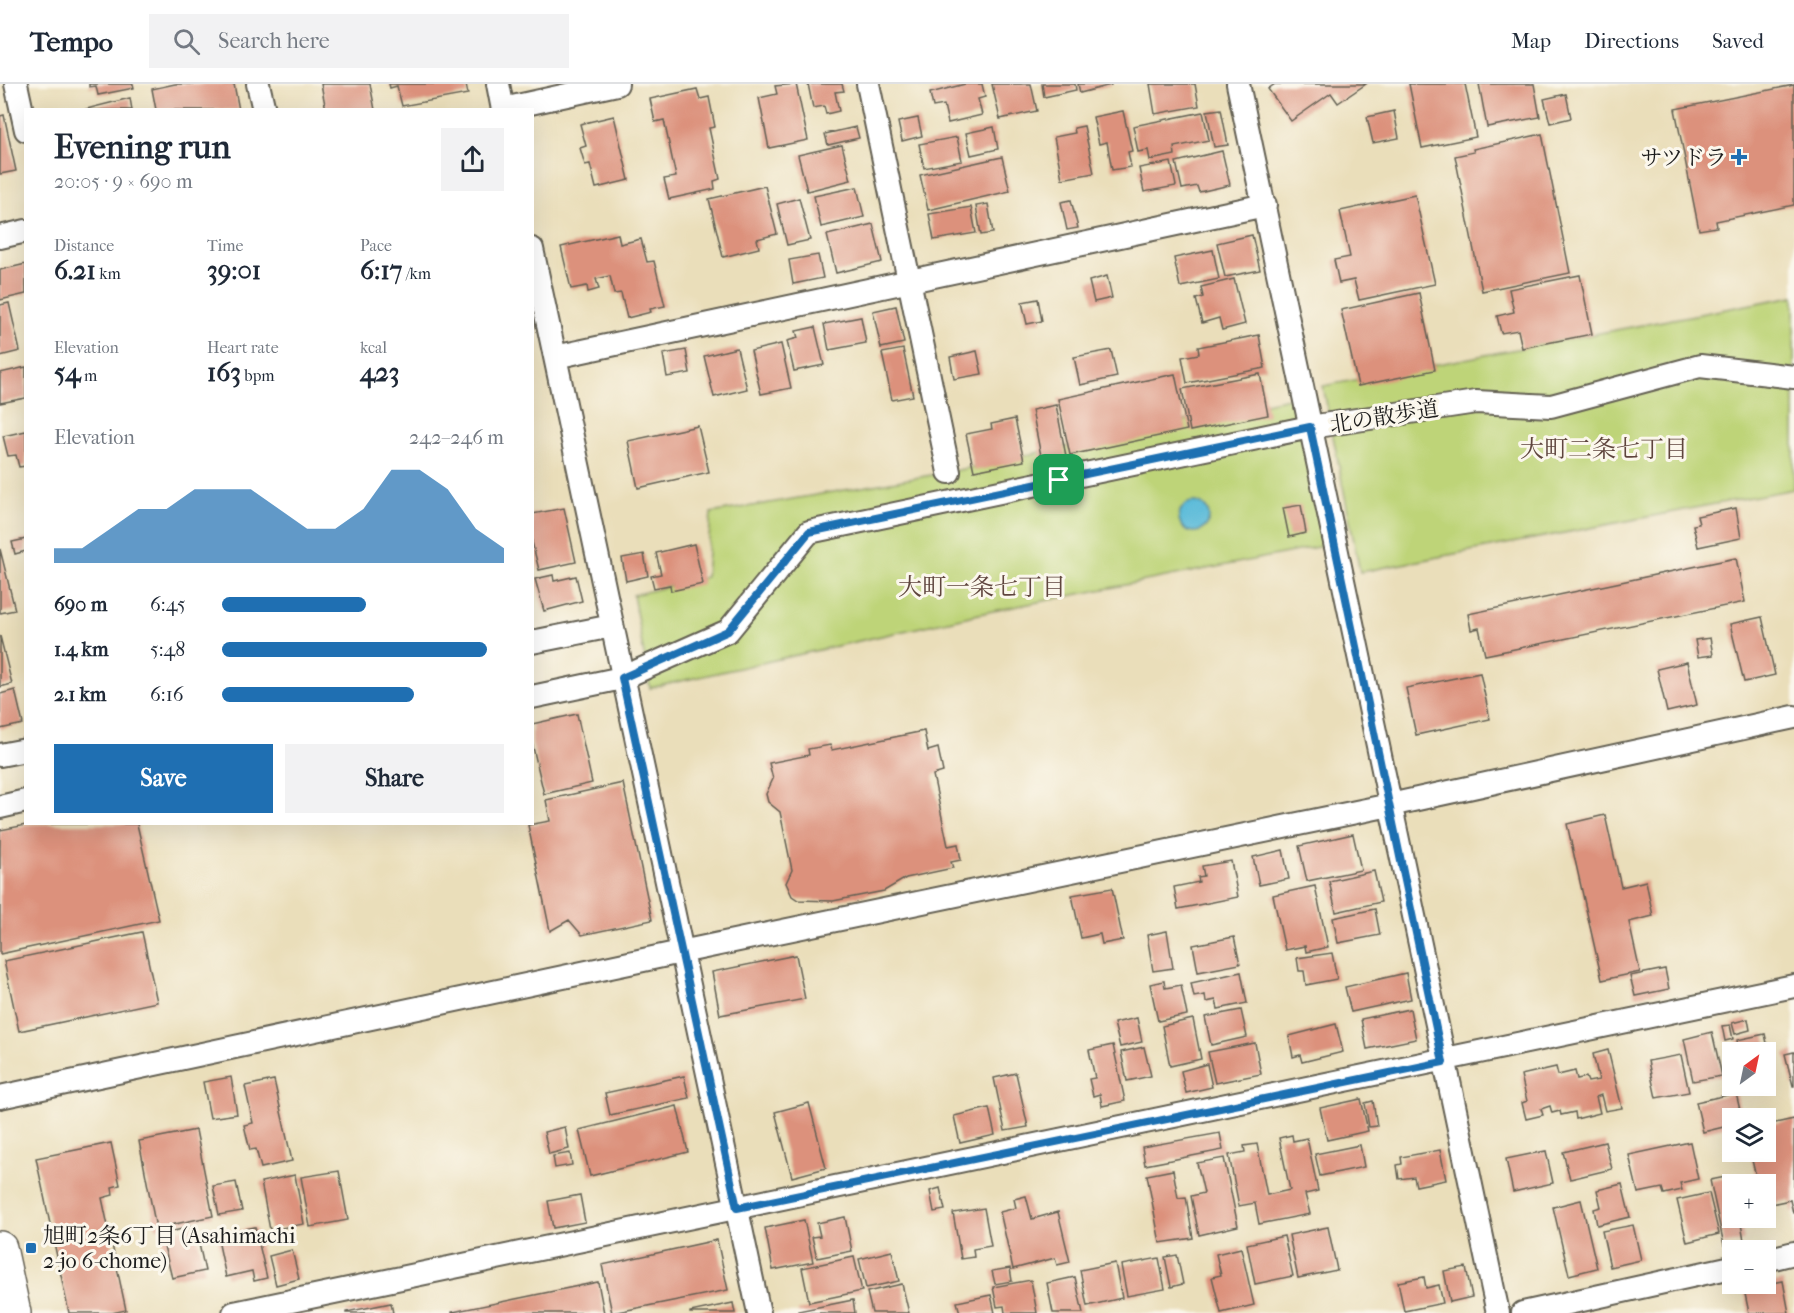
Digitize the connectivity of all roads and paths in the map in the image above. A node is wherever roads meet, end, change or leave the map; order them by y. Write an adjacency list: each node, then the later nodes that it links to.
1 (16, 84): 10 (street)
2 (258, 84): 7 (street)
3 (498, 84): 8 (street)
4 (617, 84): 9 (street)
5 (868, 84): 15 (street)
6 (1238, 84): 11 (street)
7 (264, 108)
8 (503, 108)
9 (508, 108)
10 (24, 121)
11 (1265, 205): 15 (street); 18 (street)
12 (24, 231): 13 (street)
13 (0, 237)
14 (534, 258): 16 (street)
15 (909, 280): 16 (street); 19 (street)
16 (555, 357): 20 (street)
17 (1794, 377): 18 (street, 北の散歩道)
18 (1310, 427): 22 (street, 北の散歩道); 28 (street)
19 (949, 472)
20 (612, 626): 21 (street); 22 (street)
21 (534, 642)
22 (622, 678): 23 (street, 北の散歩道); 30 (street)
23 (534, 697)
24 (1794, 717): 28 (street)
25 (24, 750): 26 (street)
26 (0, 755)
27 (24, 801): 29 (street)
28 (1390, 805): 30 (street); 32 (street)
29 (0, 807)
30 (681, 952): 33 (street); 34 (street)
31 (1794, 986): 32 (street)
32 (1443, 1062): 34 (street); 42 (street)
33 (0, 1097)
34 (737, 1208): 40 (street); 41 (street)
35 (0, 1248): 39 (main road)
36 (1794, 1253): 37 (street)
37 (1776, 1258)
38 (1722, 1269): 43 (street)
39 (14, 1313)
40 (234, 1313)
41 (759, 1313)
42 (1498, 1313)
43 (1523, 1313)

